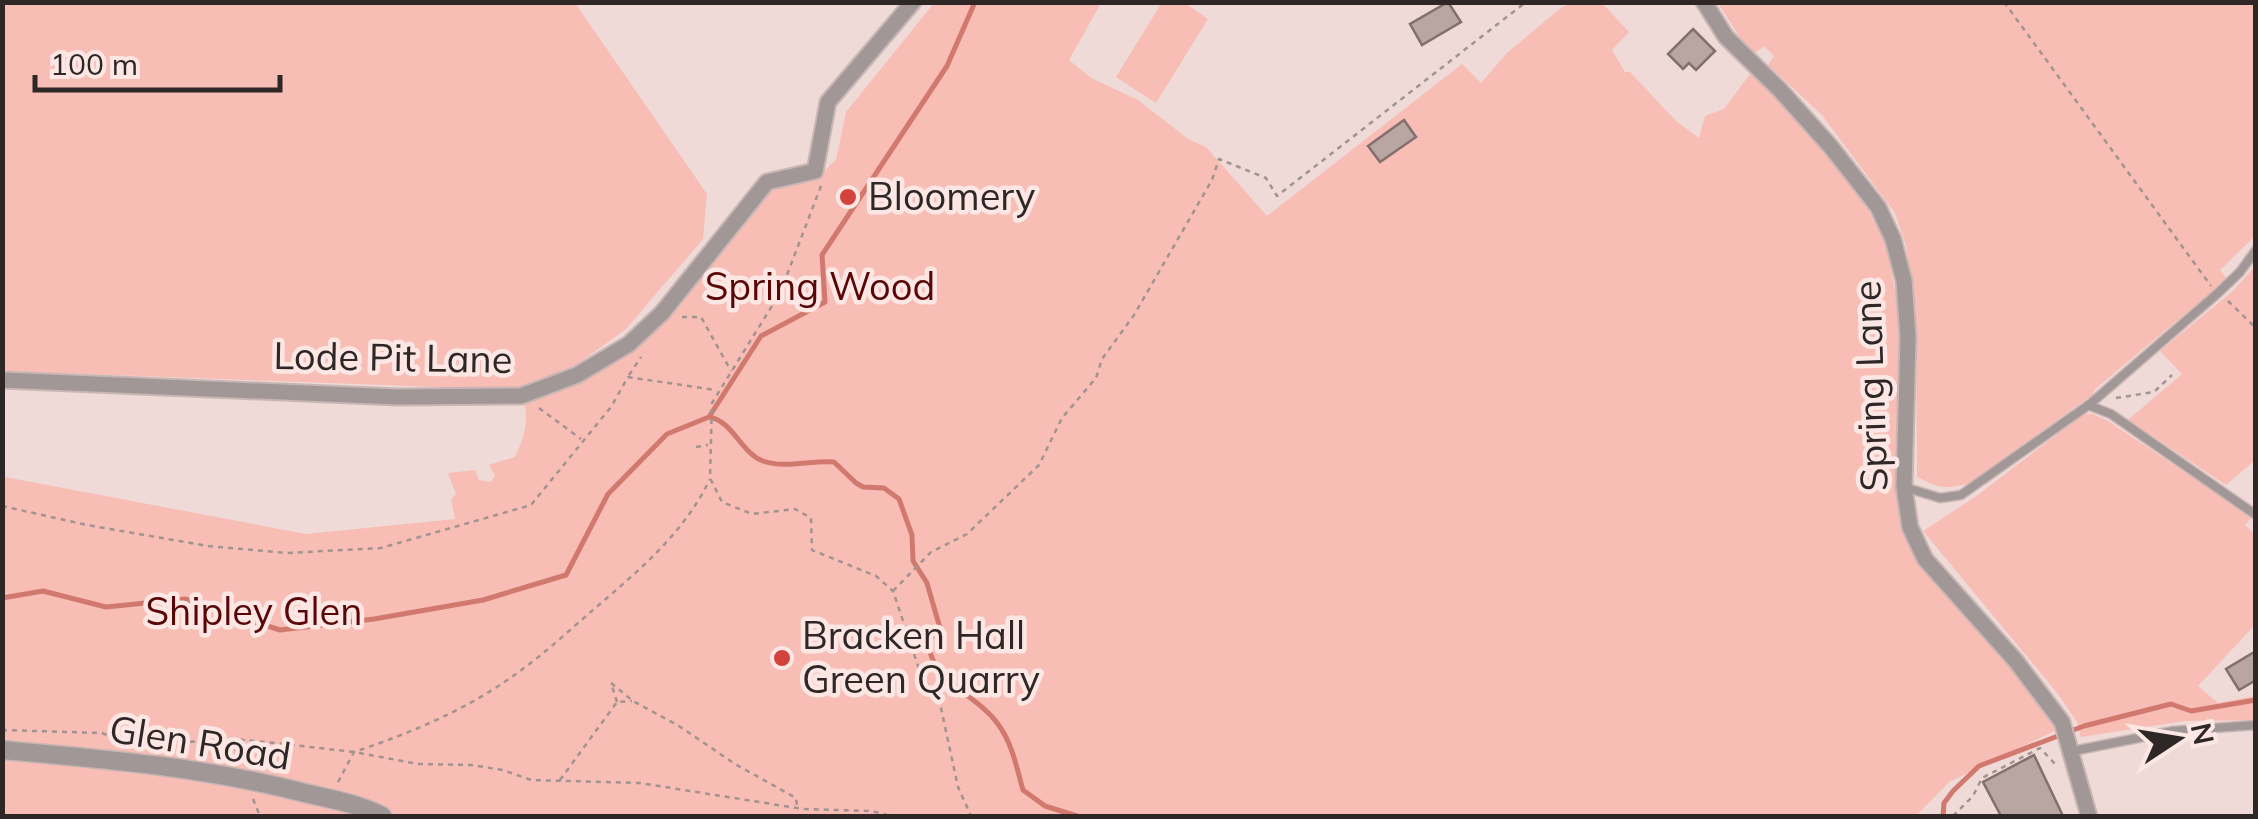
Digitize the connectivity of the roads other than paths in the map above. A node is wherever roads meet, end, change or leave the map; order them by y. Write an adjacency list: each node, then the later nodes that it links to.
1 (912, 2): 4 (street, Lode Pit Lane)
2 (1704, 2): 6 (street, Spring Lane)
3 (2256, 250): 5 (lane)
4 (2, 380)
5 (2088, 406): 6 (lane); 7 (lane)
6 (1904, 487): 9 (street, Spring Lane)
7 (2256, 515)
8 (2256, 725): 9 (lane)
9 (2071, 745): 12 (street, Spring Lane)
10 (2, 750): 11 (street, Glen Road)
11 (382, 816)
12 (2089, 816)

